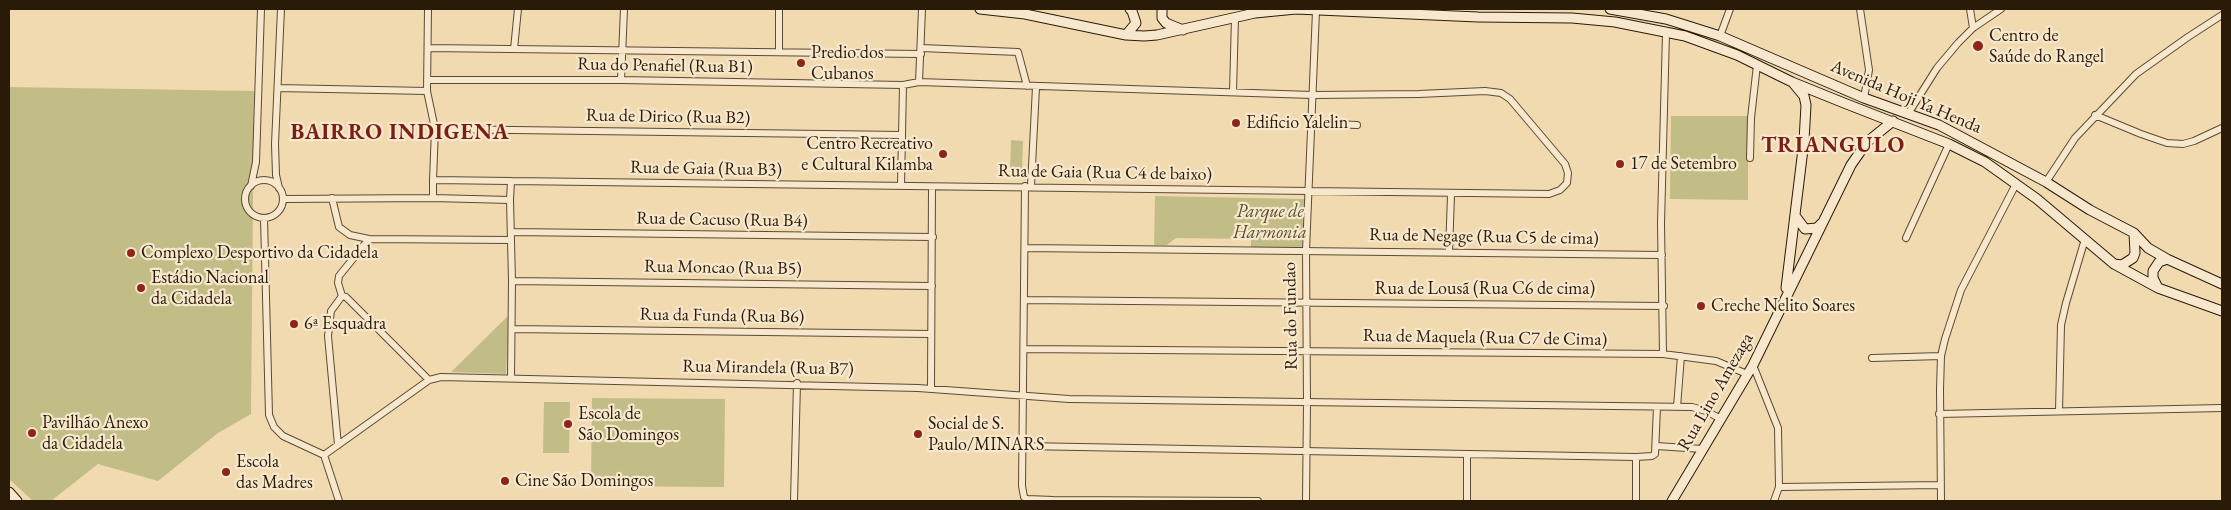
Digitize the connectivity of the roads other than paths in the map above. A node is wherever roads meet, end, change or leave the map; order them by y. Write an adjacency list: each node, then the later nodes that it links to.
1 (261, 9): 57 (street)
2 (280, 9): 37 (street)
3 (428, 9): 24 (street)
4 (518, 9): 25 (street)
5 (624, 9): 26 (street)
6 (779, 9): 28 (street)
7 (922, 9): 27 (street)
8 (980, 9): 22 (main road)
9 (1130, 9): 22 (main road)
10 (1162, 9): 20 (main road)
11 (1610, 9): 23 (main road, Avenida Hoji Ya Henda)
12 (1730, 9): 23 (street)
13 (1860, 9): 41 (street)
14 (1970, 9): 19 (street)
15 (2001, 9): 19 (street)
16 (1316, 10): 18 (main road, Avenida Hoji Ya Henda); 21 (main road, Avenida Hoji Ya Henda); 40 (street, Rua do Fundao)
17 (2222, 15): 43 (street)
18 (1235, 17): 20 (main road, Avenida Hoji Ya Henda); 39 (street)
19 (1973, 28): 42 (street)
20 (1183, 30): 22 (main road)
21 (1666, 33): 29 (main road, Avenida Hoji Ya Henda); 81 (street)
22 (1126, 35)
23 (1720, 36): 41 (main road, Avenida Hoji Ya Henda)
24 (428, 48): 25 (street); 30 (street)
25 (514, 49): 26 (street)
26 (622, 50): 28 (street); 31 (street)
27 (921, 51): 28 (street); 32 (street); 35 (street)
28 (778, 52)
29 (1757, 65): 33 (main road, Avenida Hoji Ya Henda); 51 (street)
30 (427, 80): 31 (street, Rua do Penafiel (Rua B1)); 38 (street)
31 (621, 80): 34 (street, Rua do Penafiel (Rua B1))
32 (919, 82): 34 (street, Rua do Penafiel (Rua B1)); 35 (street, Rua do Penafiel (Rua B1))
33 (1792, 82): 44 (main road, Avenida Hoji Ya Henda); 68 (main road, Rua Lino Amezaga)
34 (903, 85): 49 (street)
35 (1027, 86): 36 (street, Rua do Penafiel (Rua B1))
36 (1036, 87): 39 (street, Rua do Penafiel (Rua B1)); 58 (street)
37 (278, 88): 38 (street); 59 (street)
38 (427, 91): 48 (street)
39 (1233, 92): 40 (street, Rua do Penafiel (Rua B1))
40 (1312, 95): 45 (street, Rua do Fundao); 62 (street, Rua do Penafiel (Rua B1))
41 (1864, 98): 42 (main road, Avenida Hoji Ya Henda)
42 (1908, 114): 54 (main road, Avenida Hoji Ya Henda)
43 (2095, 115): 47 (street); 54 (street)
44 (1893, 121): 50 (main road, Avenida Hoji Ya Henda); 70 (main road, Rua Lino Amezaga)
45 (1311, 123): 46 (street); 61 (street, Rua do Fundao)
46 (1357, 125)
47 (2222, 128)
48 (435, 129): 49 (street, Rua de Dirico (Rua B2)); 52 (street)
49 (902, 135): 56 (street)
50 (1949, 144): 55 (main road, Avenida Hoji Ya Henda); 74 (street)
51 (1750, 158)
52 (433, 180): 53 (street, Rua de Gaia (Rua B3)); 65 (street)
53 (511, 181): 56 (street, Rua de Gaia (Rua B3)); 67 (street)
54 (2046, 182): 72 (main road, Avenida Hoji Ya Henda)
55 (2016, 184): 76 (main road); 100 (street)
56 (901, 185): 60 (street, Rua de Gaia (Rua C4 de baixo))
57 (251, 186): 59 (street); 69 (street)
58 (1028, 186): 60 (street, Rua de Gaia (Rua C4 de baixo)); 61 (street, Rua de Gaia (Rua C4 de baixo)); 78 (street)
59 (279, 188): 66 (street)
60 (932, 188): 73 (street)
61 (1308, 192): 63 (street, Rua de Gaia (Rua C4 de baixo)); 79 (street, Rua do Fundao)
62 (1549, 194): 63 (street, Rua de Gaia (Rua C4 de baixo))
63 (1451, 195): 80 (street)
64 (332, 198): 65 (street); 66 (street); 75 (street)
65 (433, 198): 67 (street)
66 (283, 199): 69 (street)
67 (510, 200): 71 (street)
68 (1796, 217): 70 (main road); 89 (main road, Rua Lino Amezaga)
69 (264, 218): 122 (street)
70 (1823, 223): 89 (main road, Rua Lino Amezaga)
71 (511, 232): 73 (street, Rua de Cacuso (Rua B4)); 77 (street)
72 (2134, 233): 82 (main road, Avenida Hoji Ya Henda); 83 (main road)
73 (933, 237): 86 (street)
74 (1906, 238)
75 (369, 239): 77 (street); 88 (street)
76 (2085, 239): 83 (main road); 113 (street)
77 (511, 240): 84 (street)
78 (1025, 248): 79 (street, Rua de Negage (Rua C5 de cima)); 90 (street)
79 (1306, 250): 80 (street, Rua de Negage (Rua C5 de cima)); 91 (street, Rua do Fundao)
80 (1449, 252): 81 (street, Rua de Negage (Rua C5 de cima))
81 (1662, 255): 92 (street)
82 (2167, 260): 85 (main road, Avenida Hoji Ya Henda); 87 (main road)
83 (2114, 264): 87 (main road)
84 (512, 281): 86 (street, Rua Moncao (Rua B5)); 94 (street)
85 (2222, 284)
86 (932, 286): 95 (street)
87 (2158, 288): 93 (main road)
88 (342, 296): 105 (street); 116 (street)
89 (1785, 298): 102 (main road, Rua Lino Amezaga)
90 (1024, 300): 91 (street, Rua de Lousã (Rua C6 de cima)); 96 (street)
91 (1307, 303): 92 (street, Rua de Lousã (Rua C6 de cima)); 97 (street, Rua do Fundao)
92 (1664, 306): 98 (street)
93 (2222, 311)
94 (512, 329): 95 (street, Rua da Funda (Rua B6)); 104 (street)
95 (931, 334): 107 (street)
96 (1024, 349): 97 (street, Rua de Maquela (Rua C7 de Cima)); 108 (street)
97 (1307, 351): 98 (street, Rua de Maquela (Rua C7 de Cima)); 109 (street, Rua do Fundao)
98 (1663, 354): 99 (street, Rua de Maquela (Rua C7 de Cima))
99 (1680, 356): 103 (street, Rua de Maquela (Rua C7 de Cima)); 111 (street)
100 (1941, 356): 101 (street); 114 (street)
101 (1872, 358)
102 (1753, 365): 103 (main road, Rua Lino Amezaga); 125 (street)
103 (1747, 374): 115 (main road, Rua Lino Amezaga)
104 (511, 378): 105 (street, Rua Mirandela (Rua B7)); 106 (street, Rua Mirandela (Rua B7))
105 (429, 380): 116 (street)
106 (797, 383): 107 (street, Rua Mirandela (Rua B7)); 130 (street)
107 (931, 388): 108 (street, Rua Mirandela (Rua B7))
108 (1024, 396): 109 (street, Rua Mirandela (Rua B7)); 117 (street)
109 (1307, 403): 110 (street, Rua Mirandela (Rua B7)); 120 (street, Rua do Fundao)
110 (1657, 407): 111 (street, Rua Mirandela (Rua B7)); 118 (street)
111 (1677, 407): 115 (street, Rua Mirandela (Rua B7))
112 (2222, 408): 113 (street)
113 (2059, 410): 114 (street)
114 (1939, 414): 124 (street)
115 (1721, 419): 119 (main road, Rua Lino Amezaga)
116 (338, 445): 122 (street)
117 (1023, 446): 120 (street); 127 (street)
118 (1656, 446): 119 (street); 123 (street)
119 (1703, 449): 135 (main road, Rua Lino Amezaga)
120 (1307, 453): 121 (street); 132 (street, Rua do Fundao)
121 (1467, 454): 123 (street); 133 (street)
122 (324, 456): 129 (street)
123 (1636, 457): 134 (street)
124 (1940, 485): 125 (street); 137 (street)
125 (1779, 487): 136 (street)
126 (9, 492): 128 (main road)
127 (1053, 500): 131 (street)
128 (18, 501)
129 (339, 501)
130 (794, 501)
131 (1258, 501)
132 (1306, 501)
133 (1467, 501)
134 (1636, 501)
135 (1672, 501)
136 (1774, 501)
137 (1941, 501)

